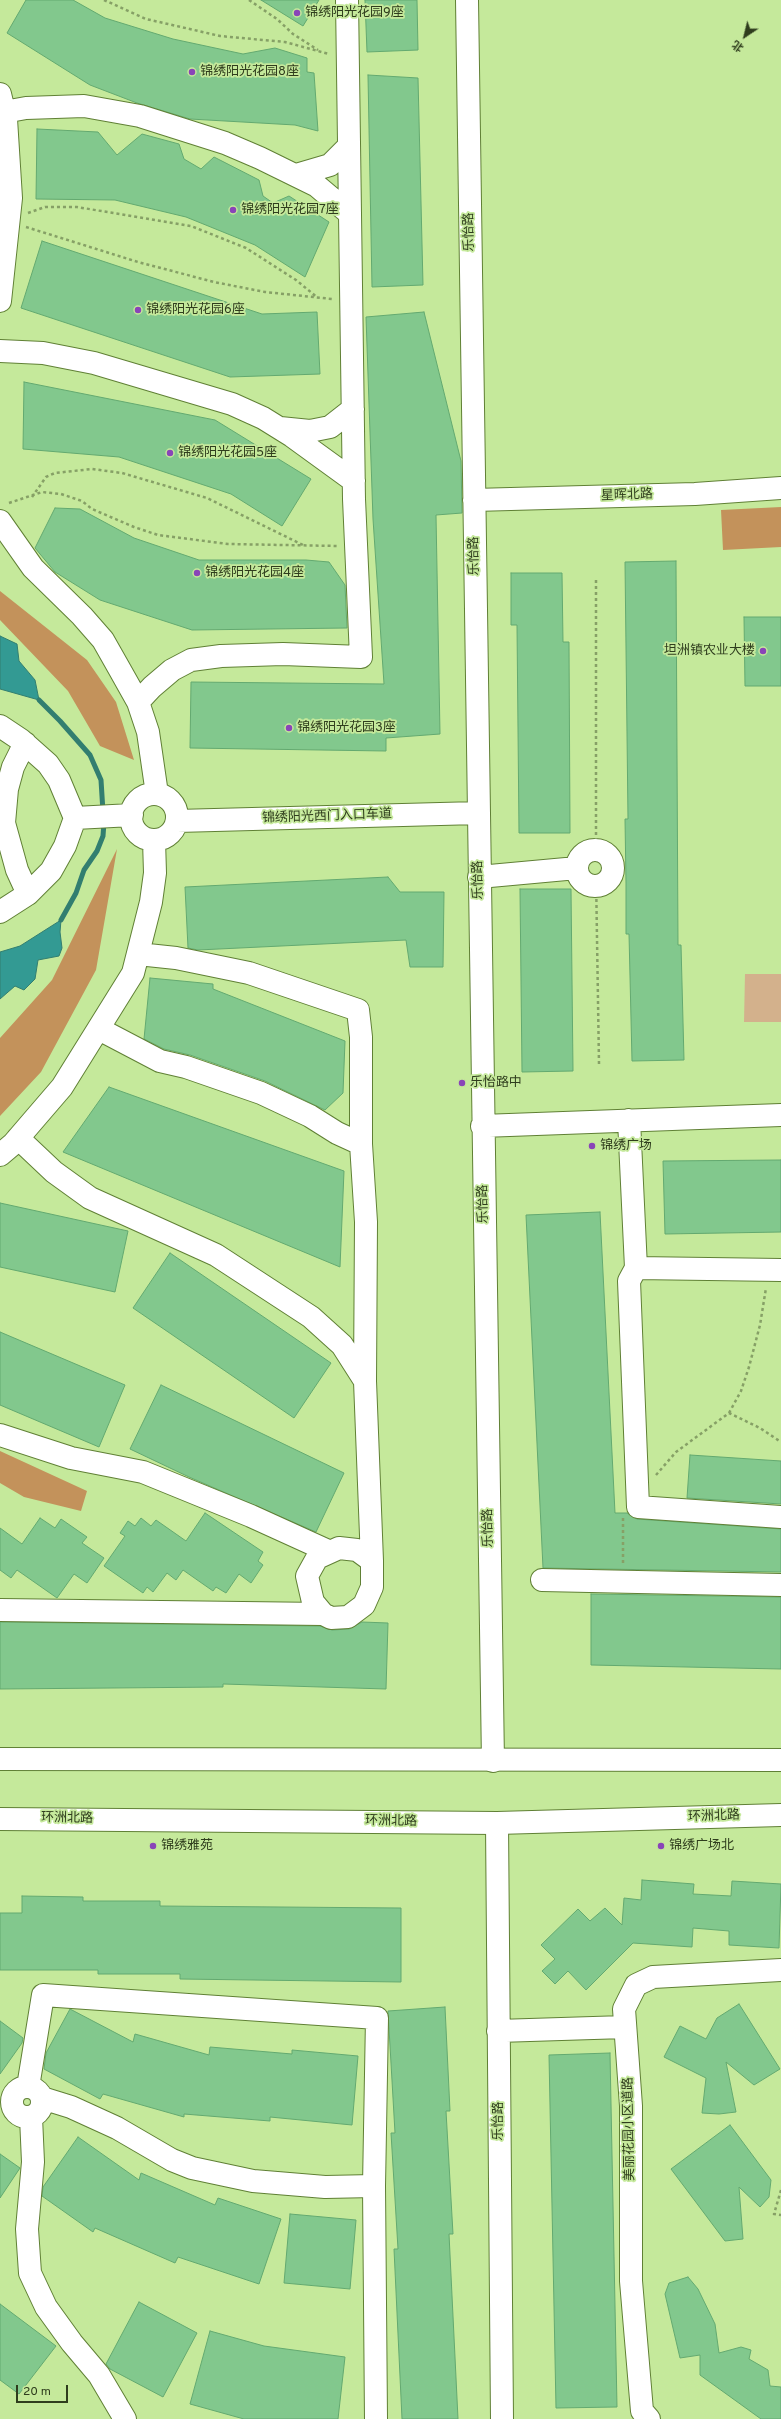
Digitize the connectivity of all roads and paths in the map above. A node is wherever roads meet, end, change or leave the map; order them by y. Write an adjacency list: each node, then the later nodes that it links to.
1 (104, 0): 5 (path)
2 (249, 0): 5 (path)
3 (346, 0): 6 (street)
4 (467, 0): 21 (street, 乐怡路)
5 (320, 52): 6 (path)
6 (347, 58): 8 (street)
7 (2, 103): 9 (street); 11 (street)
8 (348, 147): 9 (street); 10 (street)
9 (296, 176): 10 (street)
10 (349, 213): 14 (street)
11 (10, 222): 12 (path); 12 (path); 13 (street)
12 (318, 299): 14 (path)
13 (0, 300)
14 (350, 300): 16 (street)
15 (0, 351): 17 (street)
16 (352, 409): 17 (street); 18 (street)
17 (279, 428): 18 (street)
18 (354, 481): 24 (street)
19 (781, 488): 21 (street, 星晖北路)
20 (32, 497): 22 (path); 23 (path); 23 (path)
21 (474, 500): 30 (street, 乐怡路)
22 (3, 512): 26 (street)
23 (305, 546): 24 (path)
24 (356, 548): 26 (street)
25 (596, 580): 37 (path)
26 (138, 702): 29 (street)
27 (0, 726): 28 (street)
28 (25, 743): 32 (street); 38 (street)
29 (157, 794): 31 (street); 33 (street)
30 (478, 813): 33 (street, 锦绣阳光西门入口车道); 36 (street, 乐怡路)
31 (132, 815): 32 (street); 34 (street)
32 (75, 818): 38 (street)
33 (177, 821): 34 (street)
34 (154, 840): 40 (street)
35 (577, 868): 36 (street); 37 (street); 37 (street)
36 (479, 877): 45 (street, 乐怡路)
37 (596, 885): 42 (path)
38 (28, 894): 39 (street)
39 (0, 912)
40 (138, 954): 41 (street); 47 (street)
41 (100, 1029): 46 (street); 47 (street)
42 (599, 1064)
43 (781, 1115): 44 (street)
44 (630, 1120): 45 (street); 49 (street)
45 (482, 1126): 66 (street, 乐怡路)
46 (18, 1138): 48 (street); 51 (street)
47 (361, 1144): 51 (street)
48 (0, 1155)
49 (636, 1268): 50 (street); 55 (street)
50 (774, 1270): 52 (path)
51 (365, 1381): 58 (street)
52 (729, 1413): 54 (path); 55 (path)
53 (0, 1435): 57 (street)
54 (781, 1442)
55 (637, 1498): 56 (street); 60 (path)
56 (781, 1517)
57 (328, 1551): 58 (street); 63 (street)
58 (372, 1562): 63 (street)
59 (542, 1580): 60 (street)
60 (622, 1582): 61 (street)
61 (781, 1585)
62 (0, 1610): 63 (street)
63 (323, 1614)
64 (0, 1760): 66 (street)
65 (781, 1760): 66 (street)
66 (493, 1761)
67 (781, 1815): 69 (street, 环洲北路)
68 (2, 1816): 69 (street, 环洲北路)
69 (497, 1823): 72 (street, 乐怡路)
70 (781, 1970): 71 (street, 美丽花园小区道路)
71 (625, 2027): 72 (street); 82 (street, 美丽花园小区道路)
72 (498, 2031): 81 (street, 乐怡路)
73 (35, 2093): 74 (street); 75 (street); 76 (street); 76 (street)
74 (6, 2104): 75 (street)
75 (31, 2117): 79 (street)
76 (374, 2186): 80 (street)
77 (781, 2190): 78 (path)
78 (781, 2215)
79 (125, 2419)
80 (376, 2419)
81 (502, 2419)
82 (649, 2419)

